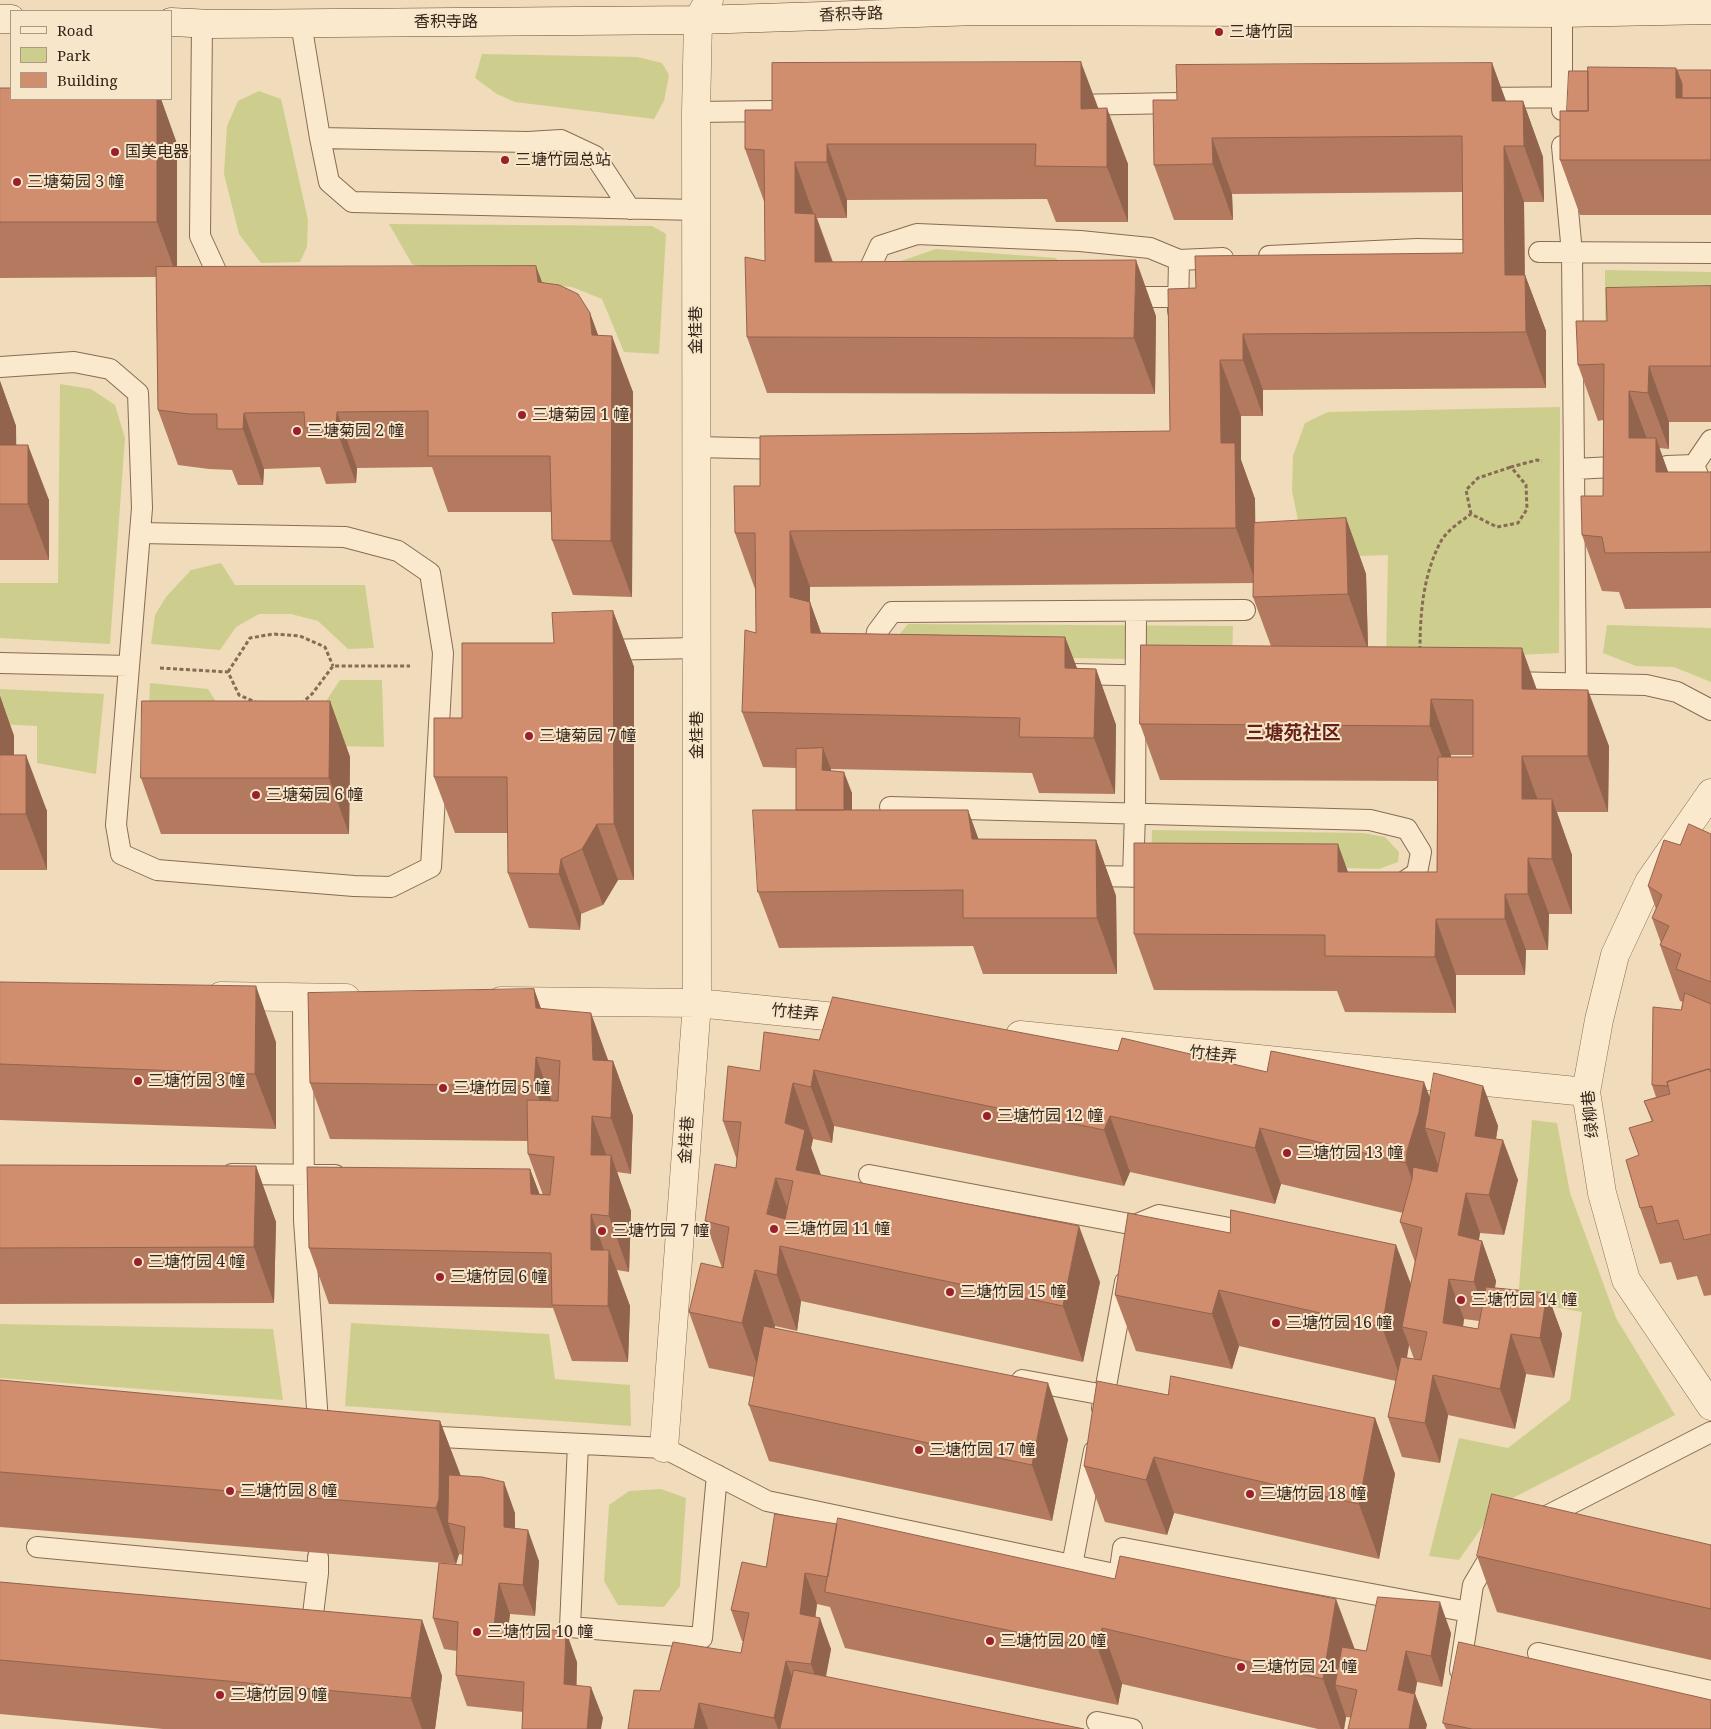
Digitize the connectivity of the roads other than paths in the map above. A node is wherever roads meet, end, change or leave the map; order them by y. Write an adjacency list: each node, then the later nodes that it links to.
1 (704, 10): 3 (street, 香积寺路); 6 (street, 香积寺路); 13 (street, 金桂巷)
2 (1711, 10): 3 (street, 香积寺路)
3 (1562, 13): 7 (lane)
4 (172, 22): 5 (street, 香积寺路)
5 (202, 23): 6 (street, 香积寺路); 23 (lane)
6 (302, 23): 14 (lane)
7 (1562, 96): 8 (lane); 9 (lane); 19 (lane)
8 (1612, 97)
9 (1462, 98)
10 (1194, 103): 11 (lane)
11 (1054, 106)
12 (786, 110): 13 (lane)
13 (696, 112): 16 (street, 金桂巷)
14 (320, 138): 15 (lane); 15 (lane)
15 (630, 209): 16 (lane)
16 (696, 210): 29 (street, 金桂巷)
17 (1462, 250): 21 (lane)
18 (1539, 252): 19 (lane)
19 (1572, 253): 20 (lane); 34 (lane)
20 (1711, 253)
21 (1179, 260): 22 (lane); 25 (lane)
22 (896, 292)
23 (242, 296)
24 (1101, 297): 25 (lane)
25 (1178, 297): 26 (lane)
26 (1177, 326)
27 (0, 368): 36 (lane)
28 (1711, 440): 31 (lane)
29 (696, 447): 30 (lane); 39 (street, 金桂巷)
30 (805, 462)
31 (1694, 465): 32 (lane); 35 (lane)
32 (1667, 466)
33 (1613, 467): 34 (lane)
34 (1574, 469): 48 (lane)
35 (1711, 493)
36 (140, 533): 42 (lane); 42 (lane)
37 (1245, 610): 38 (lane)
38 (1136, 611): 43 (lane); 45 (lane)
39 (696, 648): 40 (lane); 61 (street, 金桂巷)
40 (580, 650)
41 (0, 663): 42 (lane)
42 (129, 666)
43 (898, 670)
44 (1056, 673): 45 (lane)
45 (1135, 675): 46 (lane); 52 (lane)
46 (1184, 676)
47 (1488, 682): 48 (lane)
48 (1576, 684): 49 (lane)
49 (1711, 710)
50 (1711, 794): 64 (street, 绿柳巷)
51 (890, 808): 52 (lane)
52 (1135, 814): 54 (lane); 56 (lane)
53 (1065, 875): 54 (lane)
54 (1133, 877): 55 (lane)
55 (1183, 878)
56 (1382, 882)
57 (196, 996): 58 (street)
58 (303, 998): 59 (street); 66 (lane)
59 (372, 999)
60 (480, 1000): 61 (street, 竹桂弄)
61 (697, 1004): 62 (street, 竹桂弄); 78 (street, 金桂巷)
62 (885, 1022)
63 (993, 1033): 64 (street, 竹桂弄)
64 (1586, 1092): 74 (street, 绿柳巷)
65 (216, 1174): 66 (lane)
66 (304, 1175): 68 (lane); 79 (lane)
67 (869, 1175): 70 (lane)
68 (353, 1176)
69 (1274, 1236): 70 (lane)
70 (1132, 1244): 72 (lane)
71 (1008, 1377): 72 (lane)
72 (1104, 1395): 73 (lane); 82 (lane)
73 (1142, 1402)
74 (1711, 1406)
75 (1711, 1432): 85 (lane)
76 (402, 1435): 77 (lane)
77 (578, 1444): 78 (lane); 80 (lane)
78 (664, 1448): 80 (lane)
79 (319, 1454)
80 (717, 1475): 82 (lane)
81 (37, 1547): 86 (lane)
82 (1072, 1565): 83 (lane)
83 (1119, 1575): 84 (lane); 85 (lane)
84 (1115, 1603)
85 (1469, 1612): 88 (lane)
86 (310, 1631)
87 (1538, 1652): 89 (lane)
88 (1457, 1690)
89 (1711, 1691)
90 (1097, 1719): 91 (lane)
91 (1132, 1729)

